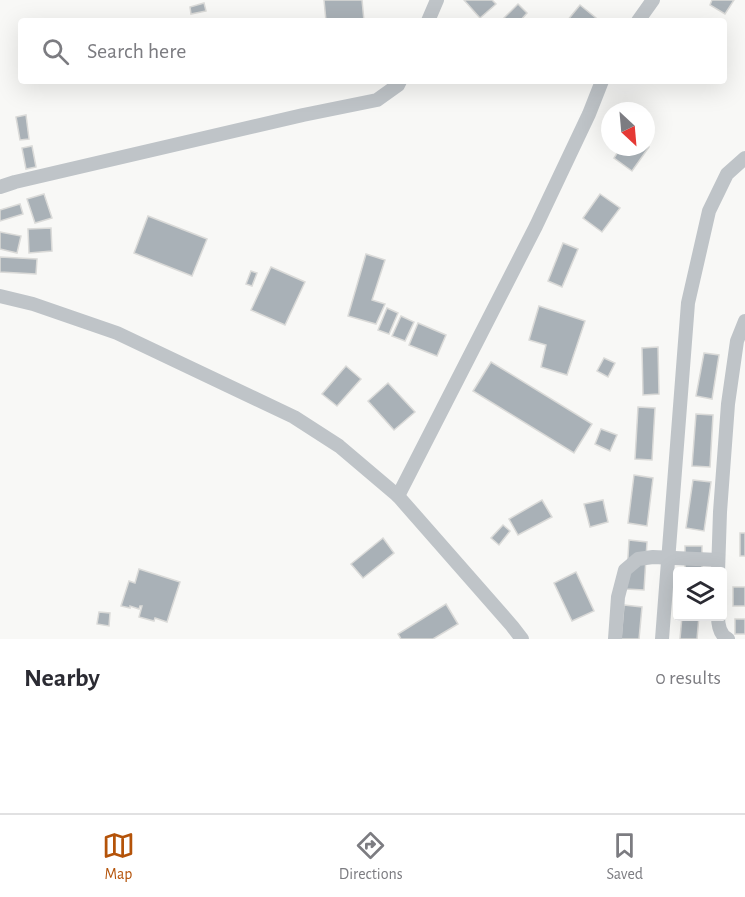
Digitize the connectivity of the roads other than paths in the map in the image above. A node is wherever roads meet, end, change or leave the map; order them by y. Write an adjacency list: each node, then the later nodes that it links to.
1 (437, 0): 3 (street)
2 (653, 0): 4 (street)
3 (429, 18)
4 (640, 18)
5 (398, 84): 8 (street)
6 (601, 84): 11 (street)
7 (745, 158): 12 (street)
8 (0, 187)
9 (0, 296): 11 (street)
10 (745, 321): 13 (street)
11 (398, 496): 15 (street)
12 (668, 558): 13 (street); 16 (street); 17 (street)
13 (718, 566)
14 (718, 621): 18 (street)
15 (522, 639)
16 (615, 639)
17 (662, 639)
18 (728, 639)

